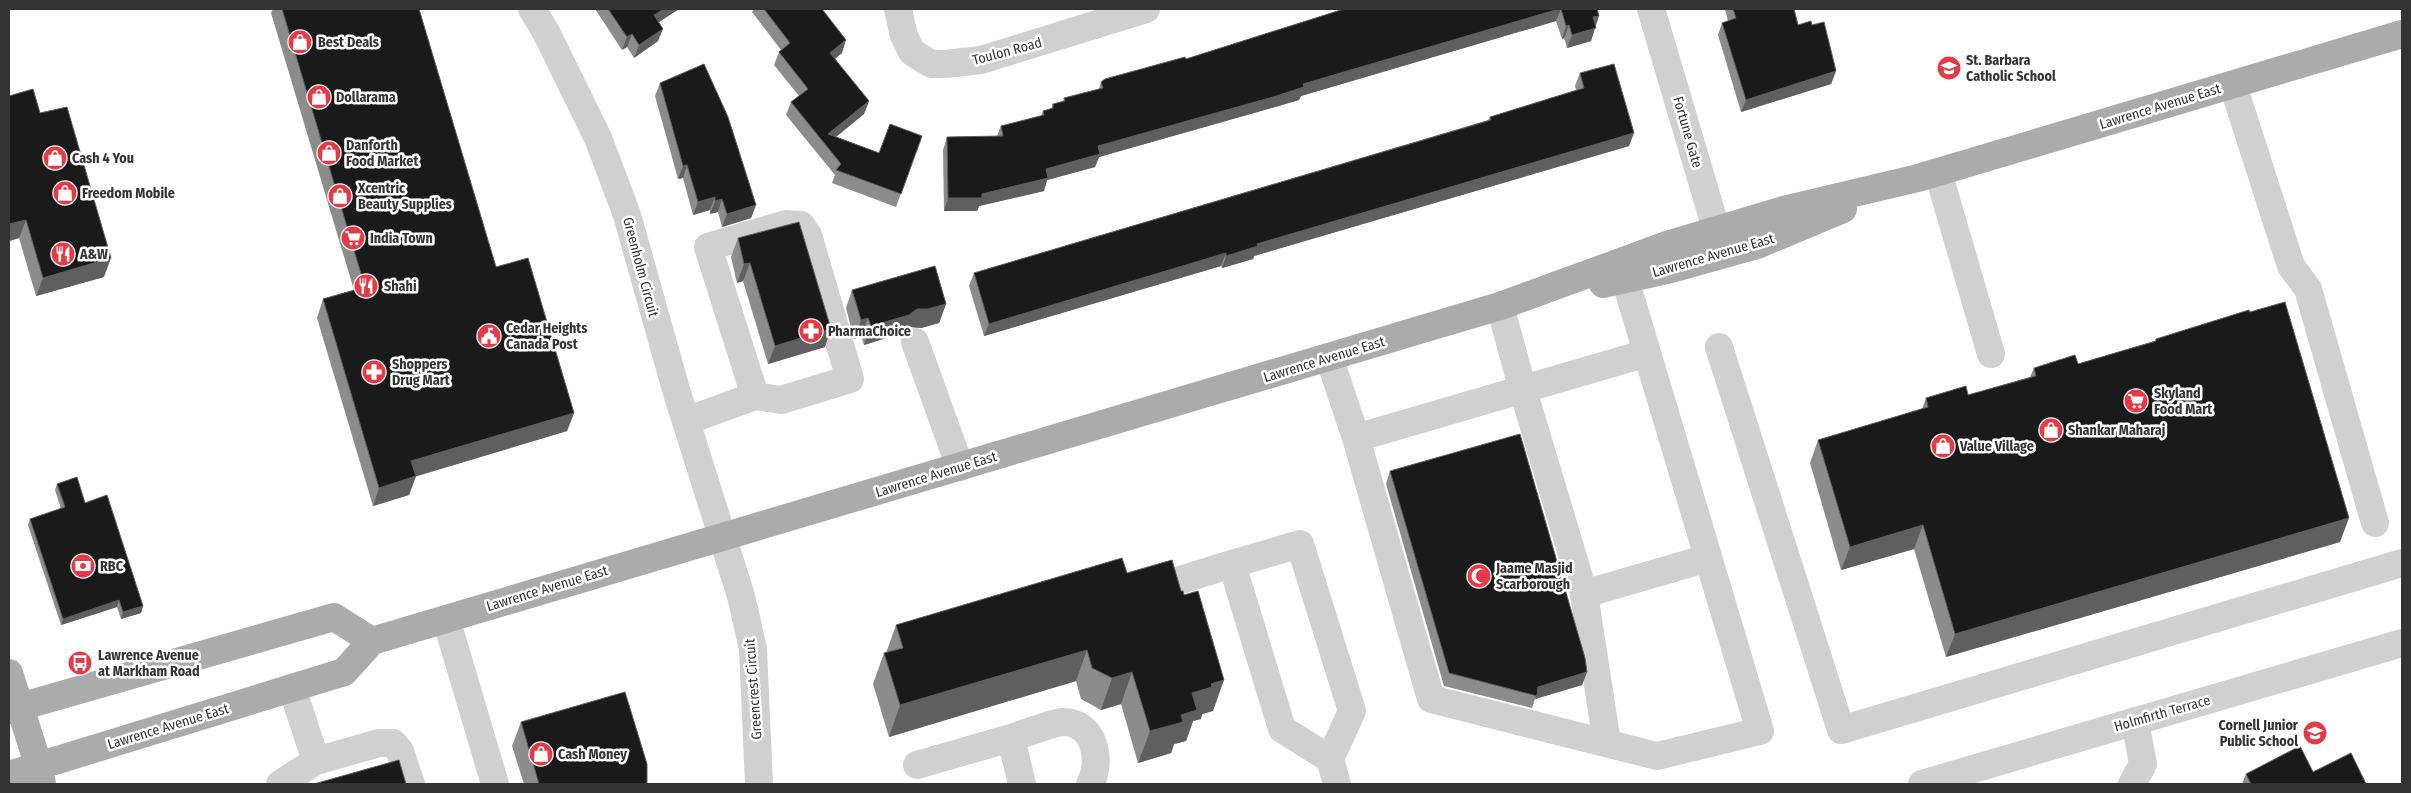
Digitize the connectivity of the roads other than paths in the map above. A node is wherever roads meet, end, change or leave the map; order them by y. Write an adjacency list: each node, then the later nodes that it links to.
1 (532, 9): 18 (street, Greenholm Circuit)
2 (898, 9): 3 (street, Toulon Road)
3 (1146, 9)
4 (1651, 9): 8 (street, Fortune Gate)
5 (2402, 34): 6 (main road, Lawrence Avenue East)
6 (2233, 84): 7 (main road, Lawrence Avenue East); 21 (street)
7 (1928, 175): 8 (main road, Lawrence Avenue East); 14 (street)
8 (1720, 243): 9 (main road, Lawrence Avenue East); 10 (main road, Lawrence Avenue East)
9 (1626, 279): 10 (main road, Lawrence Avenue East); 13 (street)
10 (1500, 306): 15 (main road, Lawrence Avenue East); 16 (street)
11 (915, 342): 20 (street)
12 (1719, 347): 25 (street)
13 (1648, 354): 16 (street); 23 (street)
14 (1992, 354)
15 (1329, 357): 19 (street); 20 (main road, Lawrence Avenue East)
16 (1523, 390): 19 (street); 27 (street)
17 (755, 396): 17 (street); 18 (street)
18 (686, 421): 22 (street, Greenholm Circuit)
19 (1356, 438): 36 (street)
20 (960, 467): 22 (main road, Lawrence Avenue East)
21 (2375, 523)
22 (724, 537): 28 (main road, Lawrence Avenue East); 45 (street, Greencrest Circuit)
23 (1708, 558): 27 (street); 36 (street)
24 (1232, 564): 26 (street); 39 (street); 39 (street)
25 (2402, 564)
26 (1177, 581)
27 (1584, 594): 36 (street)
28 (446, 619): 29 (main road, Lawrence Avenue East); 44 (street)
29 (372, 641): 32 (main road, Lawrence Avenue East); 33 (main road)
30 (2402, 643): 34 (street, Holmfirth Terrace)
31 (9, 673): 33 (main road)
32 (292, 688): 37 (street); 41 (main road, Lawrence Avenue East)
33 (14, 708): 41 (main road)
34 (2135, 721): 48 (street, Holmfirth Terrace); 49 (street)
35 (1011, 738): 38 (street); 46 (street); 47 (street)
36 (1607, 743)
37 (316, 760): 42 (street); 43 (street)
38 (917, 765)
39 (1333, 772)
40 (9, 775): 41 (main road, Lawrence Avenue East)
41 (41, 776)
42 (280, 784)
43 (410, 784)
44 (495, 784)
45 (759, 784)
46 (1022, 784)
47 (1090, 784)
48 (1922, 784)
49 (2132, 784)

